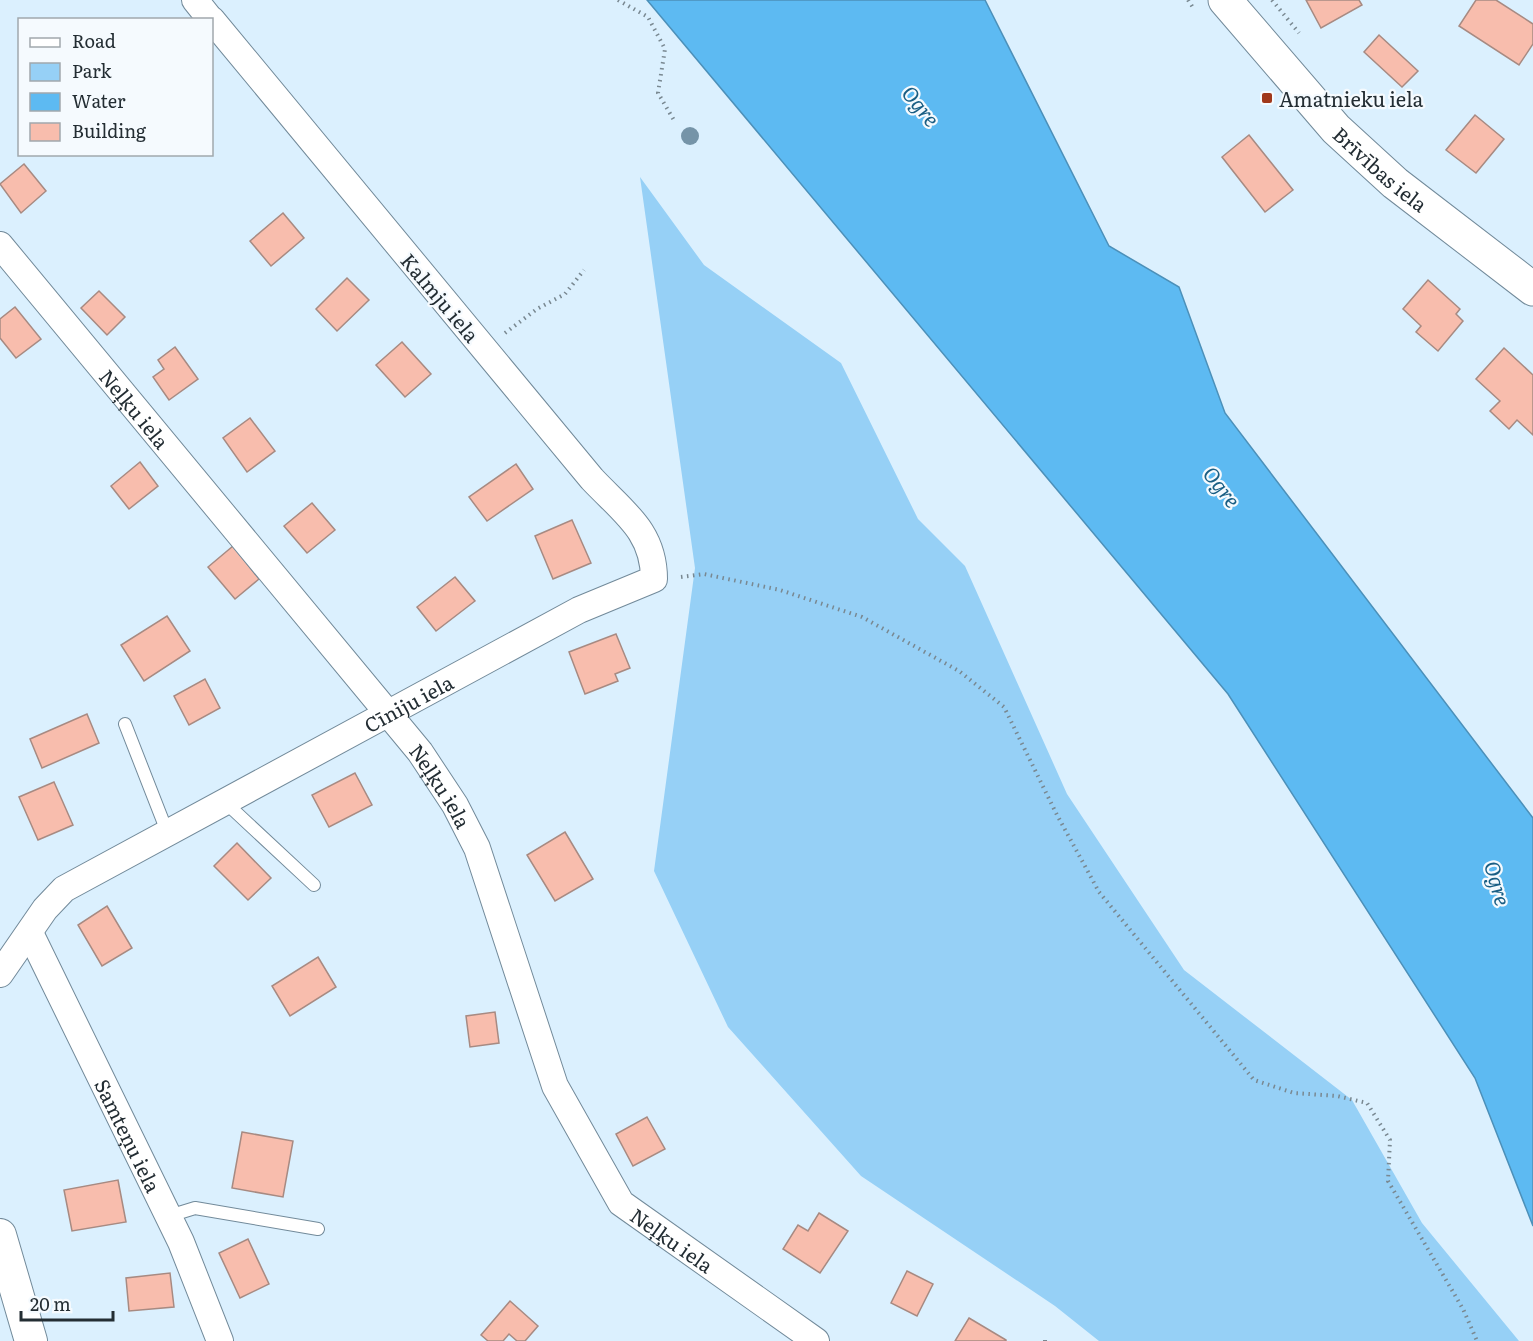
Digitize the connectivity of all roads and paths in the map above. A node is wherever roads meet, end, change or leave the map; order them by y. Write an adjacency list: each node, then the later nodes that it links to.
1 (195, 0): 5 (street, Kalmju iela)
2 (618, 0): 8 (path)
3 (1225, 0): 11 (main road, Brīvības iela)
4 (1272, 0): 7 (path)
5 (209, 18)
6 (213, 22): 12 (street, Kalmju iela)
7 (1301, 36)
8 (675, 122)
9 (5, 259): 14 (street, Neļķu iela)
10 (584, 270): 12 (path)
11 (1533, 289)
12 (481, 346): 13 (street, Kalmju iela)
13 (654, 579): 14 (street, Cīniju iela); 27 (path)
14 (388, 716): 16 (street, Cīniju iela); 26 (street, Neļķu iela)
15 (125, 724): 17 (lane)
16 (226, 803): 17 (street, Cīniju iela); 18 (lane)
17 (168, 834): 19 (street, Cīniju iela)
18 (314, 885)
19 (30, 933): 20 (street, Cīniju iela); 21 (street, Samteņu iela)
20 (0, 974)
21 (168, 1216): 22 (lane); 25 (street, Samteņu iela)
22 (318, 1229)
23 (0, 1235): 24 (street)
24 (31, 1341)
25 (220, 1341)
26 (816, 1341)
27 (1477, 1341)

